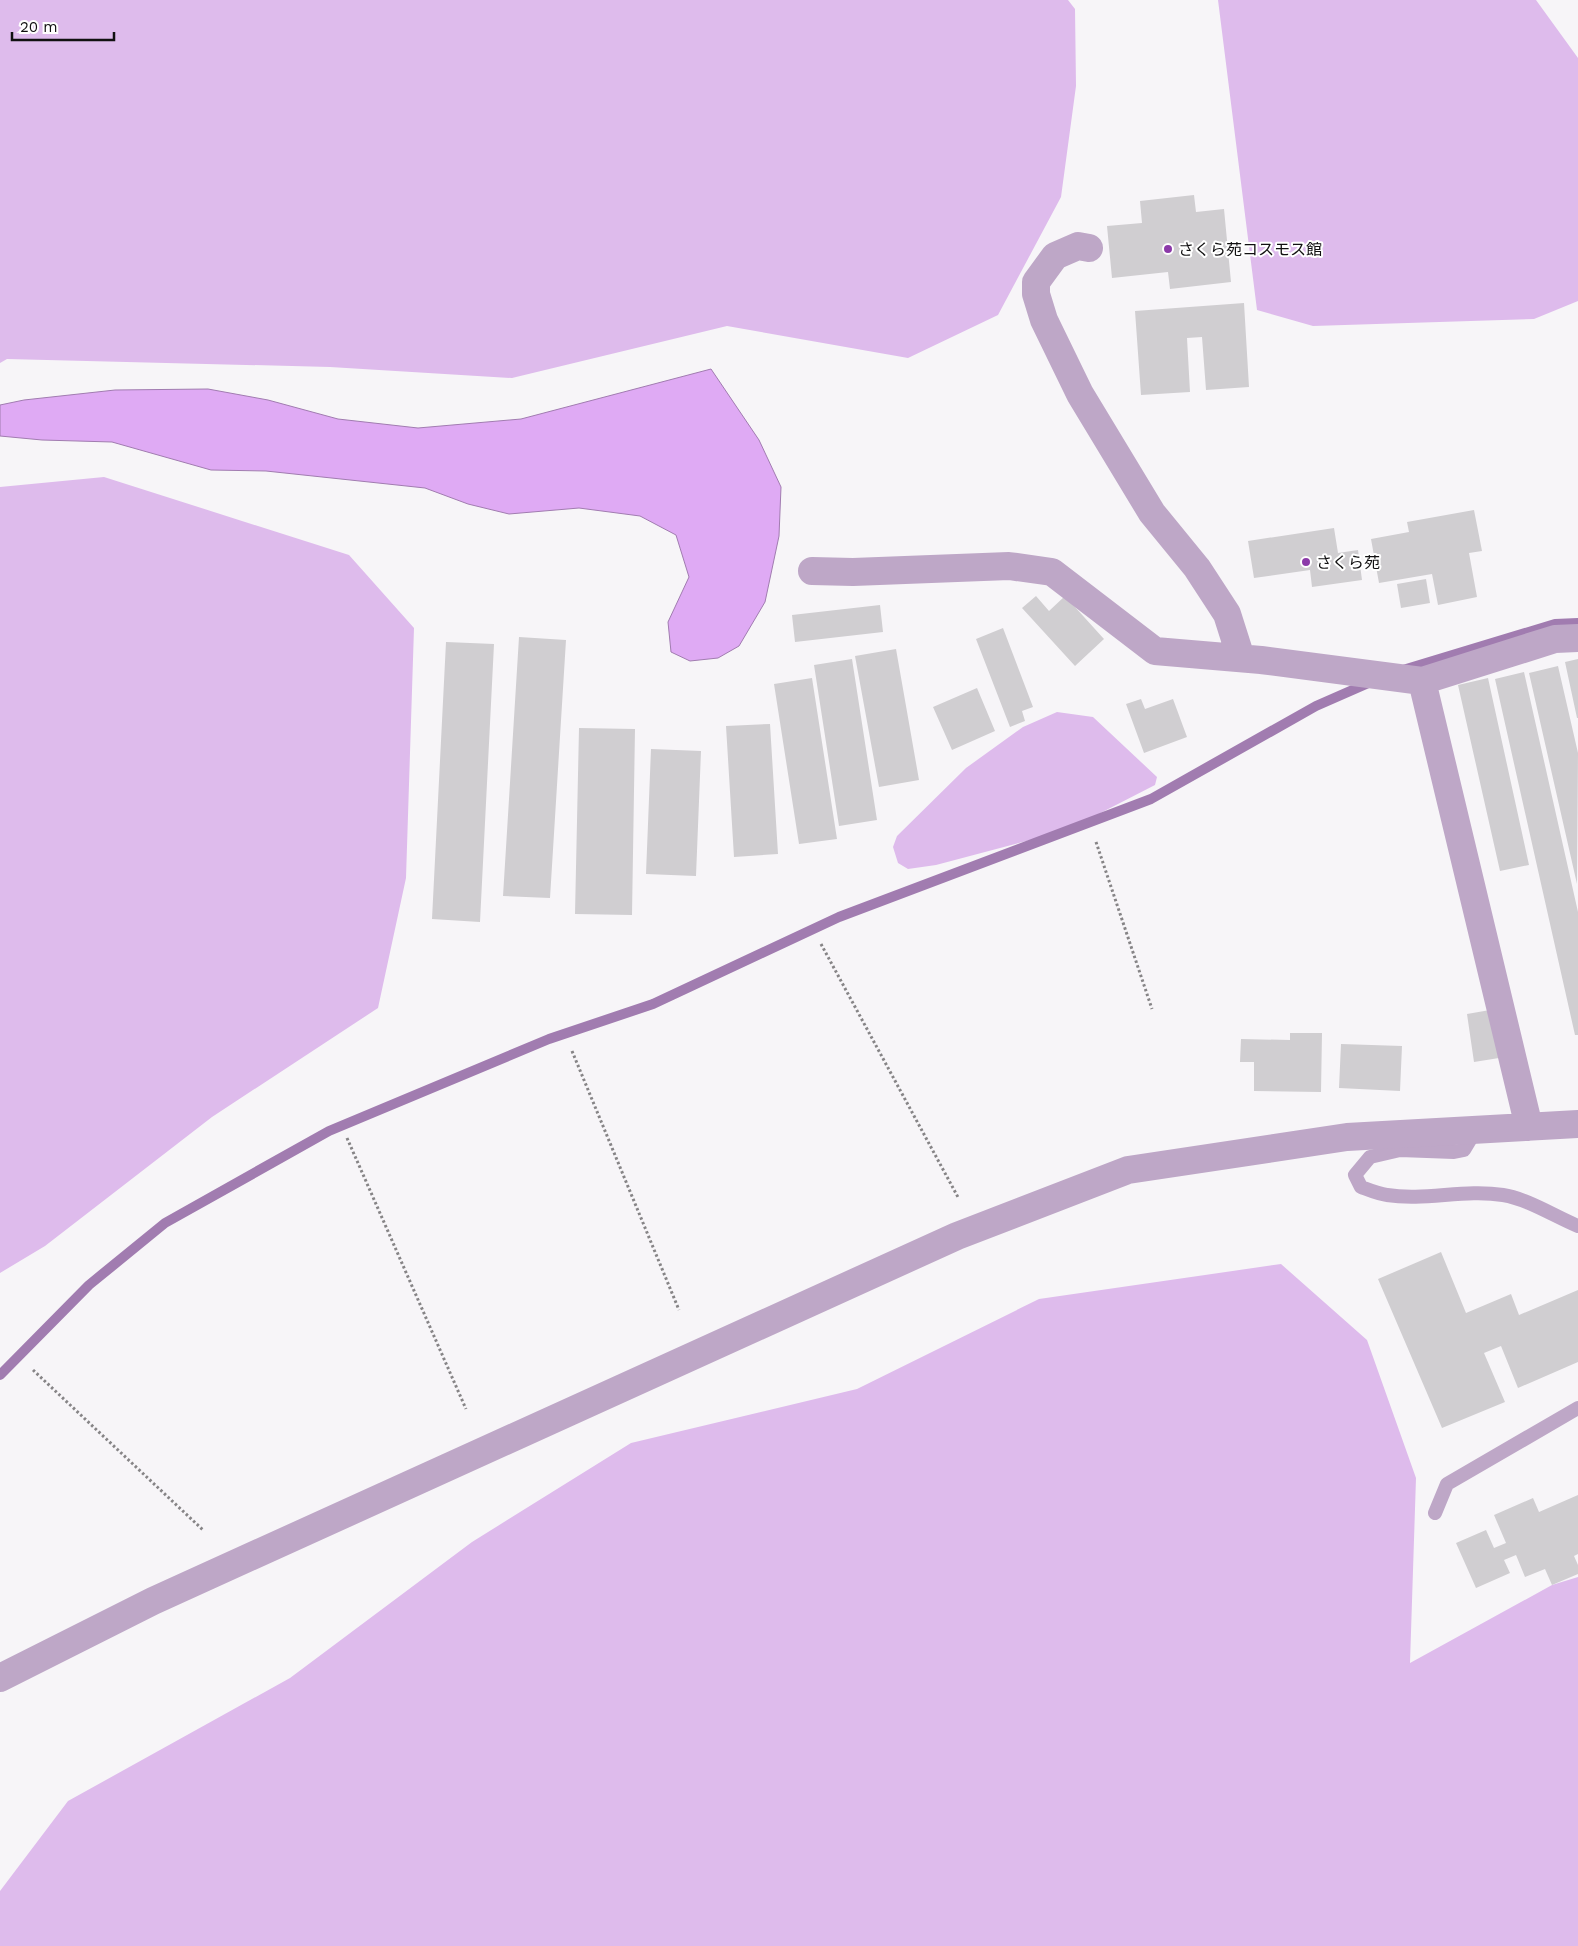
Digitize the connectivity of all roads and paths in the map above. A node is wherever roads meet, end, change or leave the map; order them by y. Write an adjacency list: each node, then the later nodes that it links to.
1 (1089, 248): 4 (street)
2 (812, 571): 4 (street)
3 (1578, 638): 5 (street)
4 (1241, 658): 5 (street)
5 (1422, 681): 11 (street)
6 (1096, 842): 8 (path)
7 (821, 944): 14 (path)
8 (1152, 1009)
9 (572, 1051): 16 (path)
10 (1578, 1124): 11 (street)
11 (1529, 1127): 12 (street)
12 (1476, 1130): 15 (lane); 22 (street)
13 (347, 1138): 19 (path)
14 (958, 1199)
15 (1578, 1226)
16 (679, 1310)
17 (33, 1370): 21 (path)
18 (1578, 1408): 20 (lane)
19 (466, 1409)
20 (1435, 1513)
21 (203, 1530)
22 (0, 1678)

